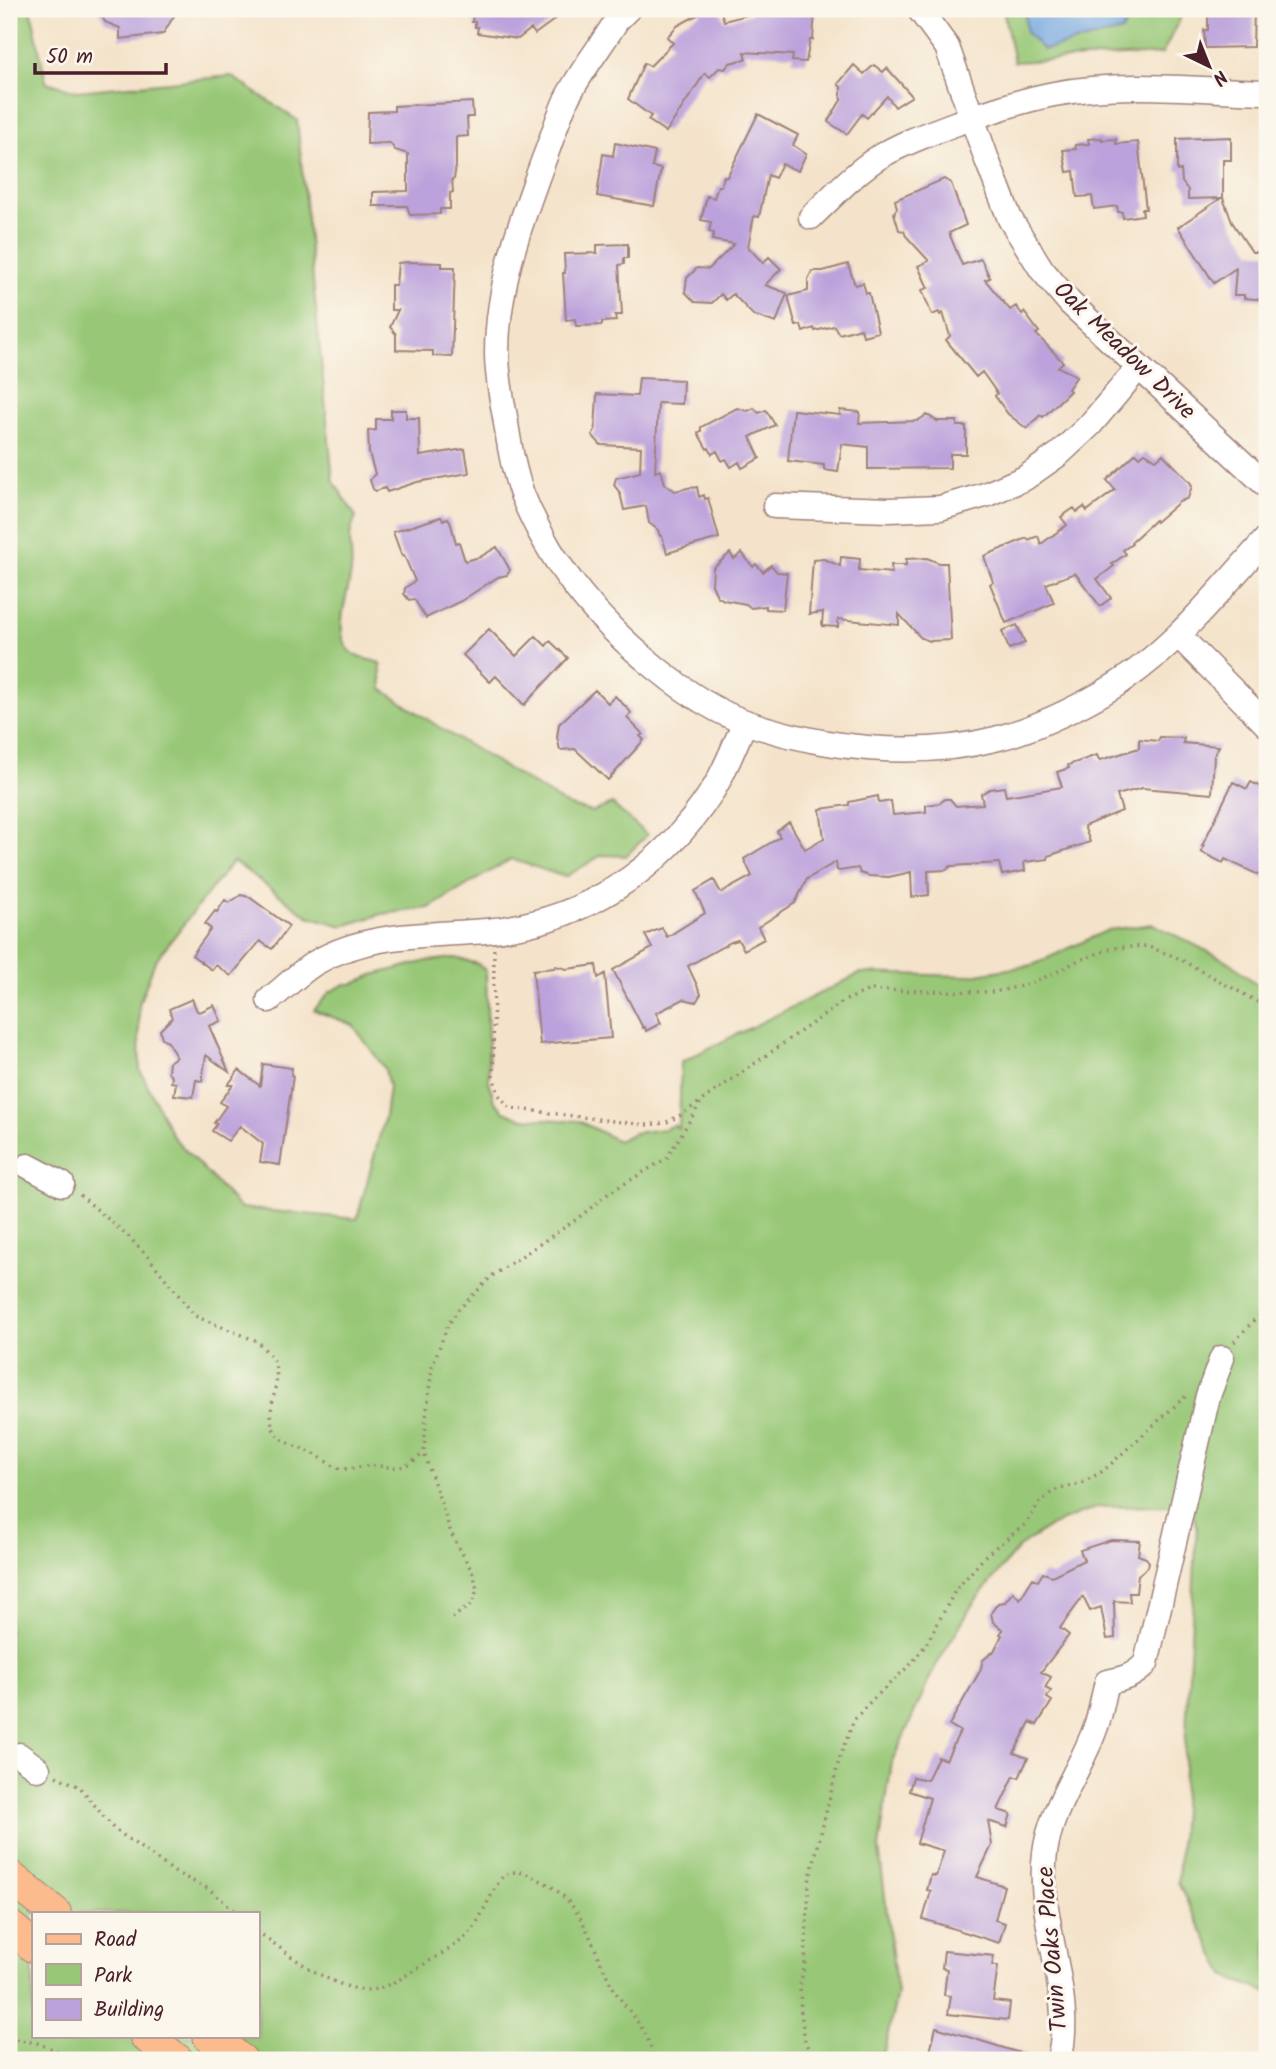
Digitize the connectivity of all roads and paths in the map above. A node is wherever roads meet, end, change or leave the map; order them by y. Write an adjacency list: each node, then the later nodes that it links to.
1 (628, 9): 11 (street)
2 (919, 9): 4 (street, Oak Meadow Drive)
3 (1267, 93): 4 (street)
4 (972, 118): 5 (street); 6 (street, Oak Meadow Drive)
5 (811, 217)
6 (1139, 368): 7 (street, Oak Meadow Drive); 8 (street)
7 (1267, 486)
8 (775, 506)
9 (1267, 538): 10 (street)
10 (1179, 636): 11 (street); 12 (street)
11 (745, 722): 13 (street)
12 (1267, 725)
13 (494, 930): 14 (street); 16 (path)
14 (269, 1000)
15 (1267, 1007): 16 (path)
16 (702, 1100): 22 (path)
17 (28, 1166): 18 (street)
18 (62, 1184): 22 (path)
19 (1267, 1311): 20 (path)
20 (1222, 1358): 39 (street, Twin Oaks Place)
21 (1191, 1392): 38 (path)
22 (425, 1453): 23 (path)
23 (452, 1618)
24 (28, 1762): 27 (path)
25 (9, 1876): 26 (main road)
26 (54, 1912)
27 (236, 1912)
28 (9, 1926): 30 (main road)
29 (259, 1932): 37 (path)
30 (32, 1945)
31 (9, 2038): 34 (path)
32 (149, 2038): 35 (main road)
33 (212, 2038): 36 (main road)
34 (81, 2060)
35 (177, 2060)
36 (241, 2060)
37 (654, 2060)
38 (813, 2060)
39 (1059, 2060)

